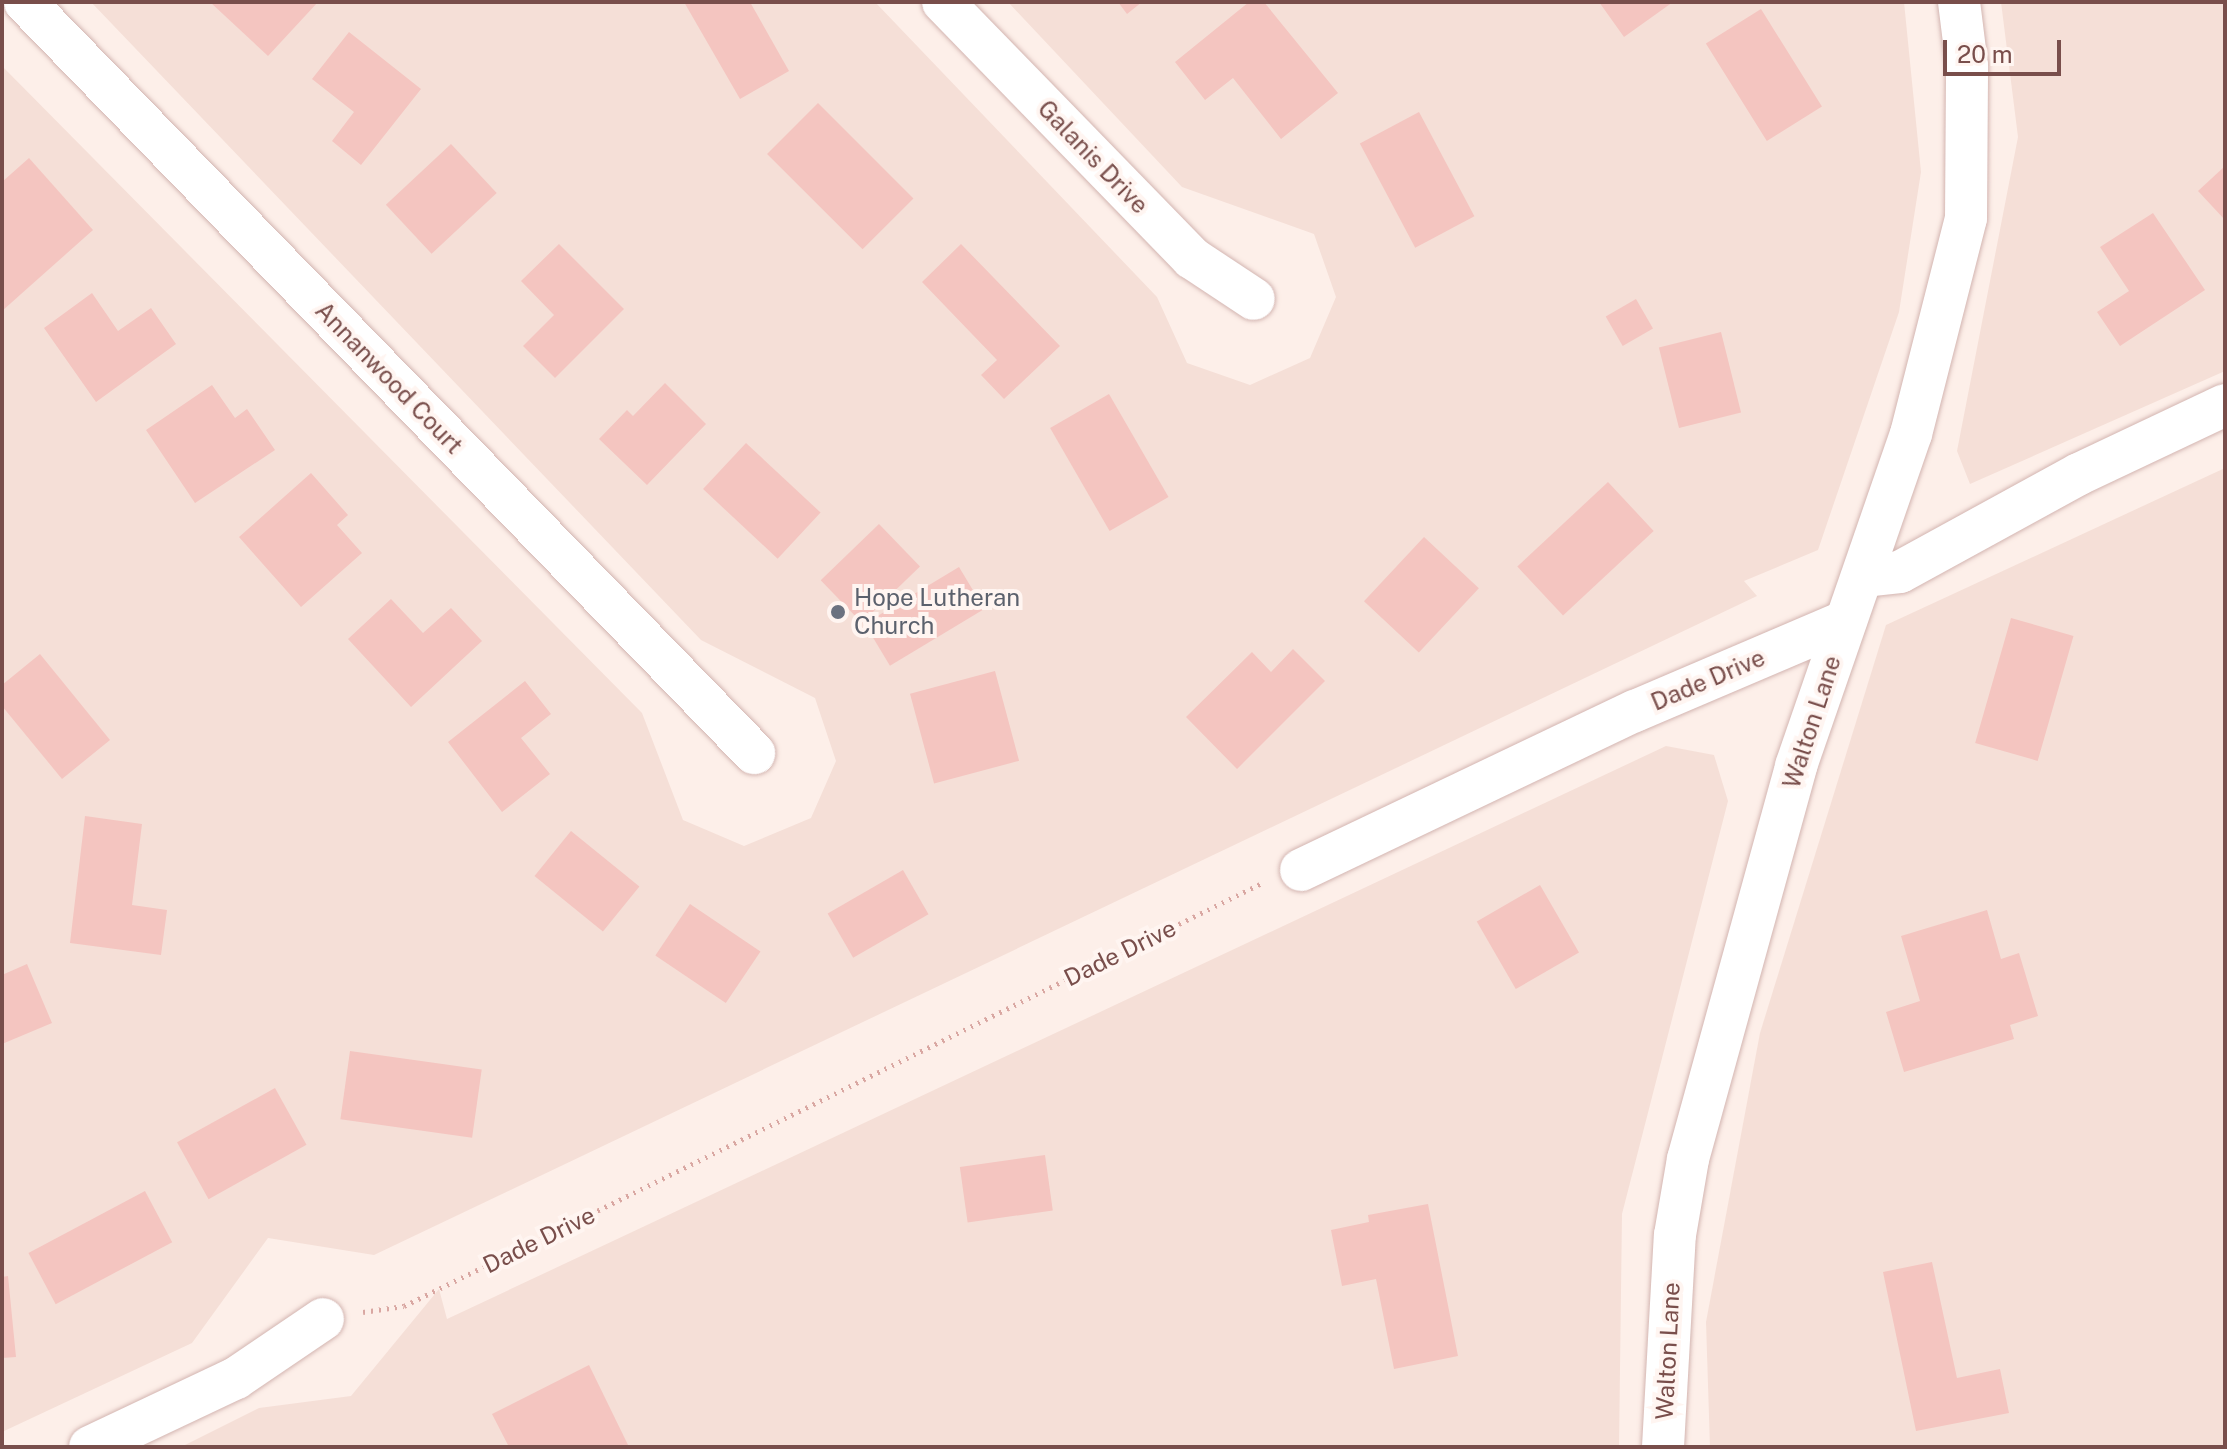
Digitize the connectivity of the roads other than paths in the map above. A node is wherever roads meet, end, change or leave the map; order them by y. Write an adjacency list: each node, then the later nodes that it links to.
1 (25, 2): 8 (street, Annanwood Court)
2 (943, 2): 4 (street, Galanis Drive)
3 (1959, 2): 6 (street, Walton Lane)
4 (1254, 299)
5 (2225, 405): 6 (street)
6 (1863, 576): 7 (street, Walton Lane)
7 (1846, 621): 9 (street, Dade Drive); 12 (street, Walton Lane)
8 (754, 753)
9 (1301, 870)
10 (323, 1319): 11 (street)
11 (90, 1447)
12 (1663, 1447)

